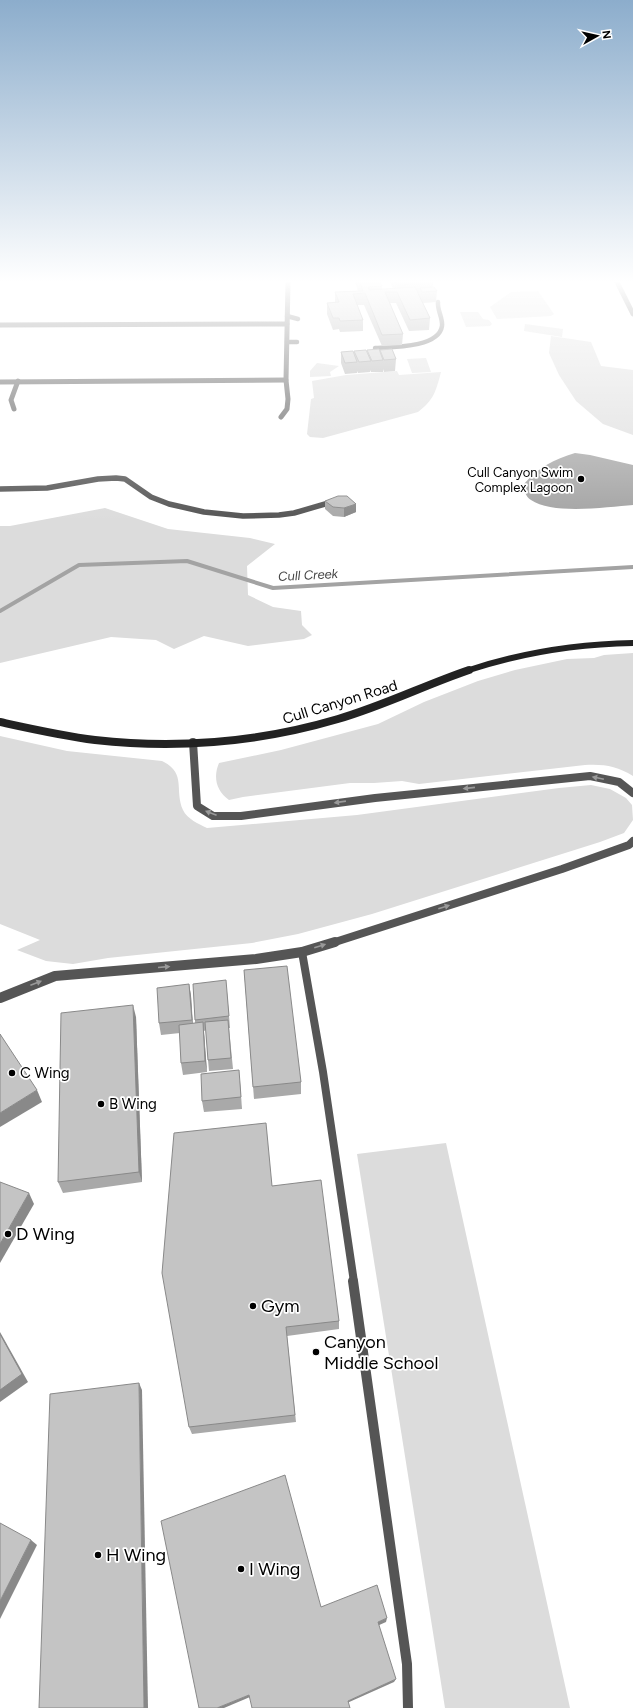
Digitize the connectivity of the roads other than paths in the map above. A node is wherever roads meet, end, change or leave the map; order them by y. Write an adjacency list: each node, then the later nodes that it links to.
1 (286, 362): 2 (street)
2 (286, 380): 4 (street); 6 (street)
3 (0, 382): 4 (street)
4 (18, 382): 5 (street)
5 (14, 409)
6 (281, 417)
7 (0, 489): 8 (lane)
8 (332, 502)
9 (633, 643): 11 (street, Cull Canyon Road)
10 (0, 722): 11 (street, Cull Canyon Road)
11 (192, 742): 12 (street, one-way to 11)
12 (633, 793)
13 (633, 841): 14 (street, one-way to 13)
14 (302, 952): 15 (street, one-way to 14); 16 (lane)
15 (0, 998)
16 (408, 1708)

